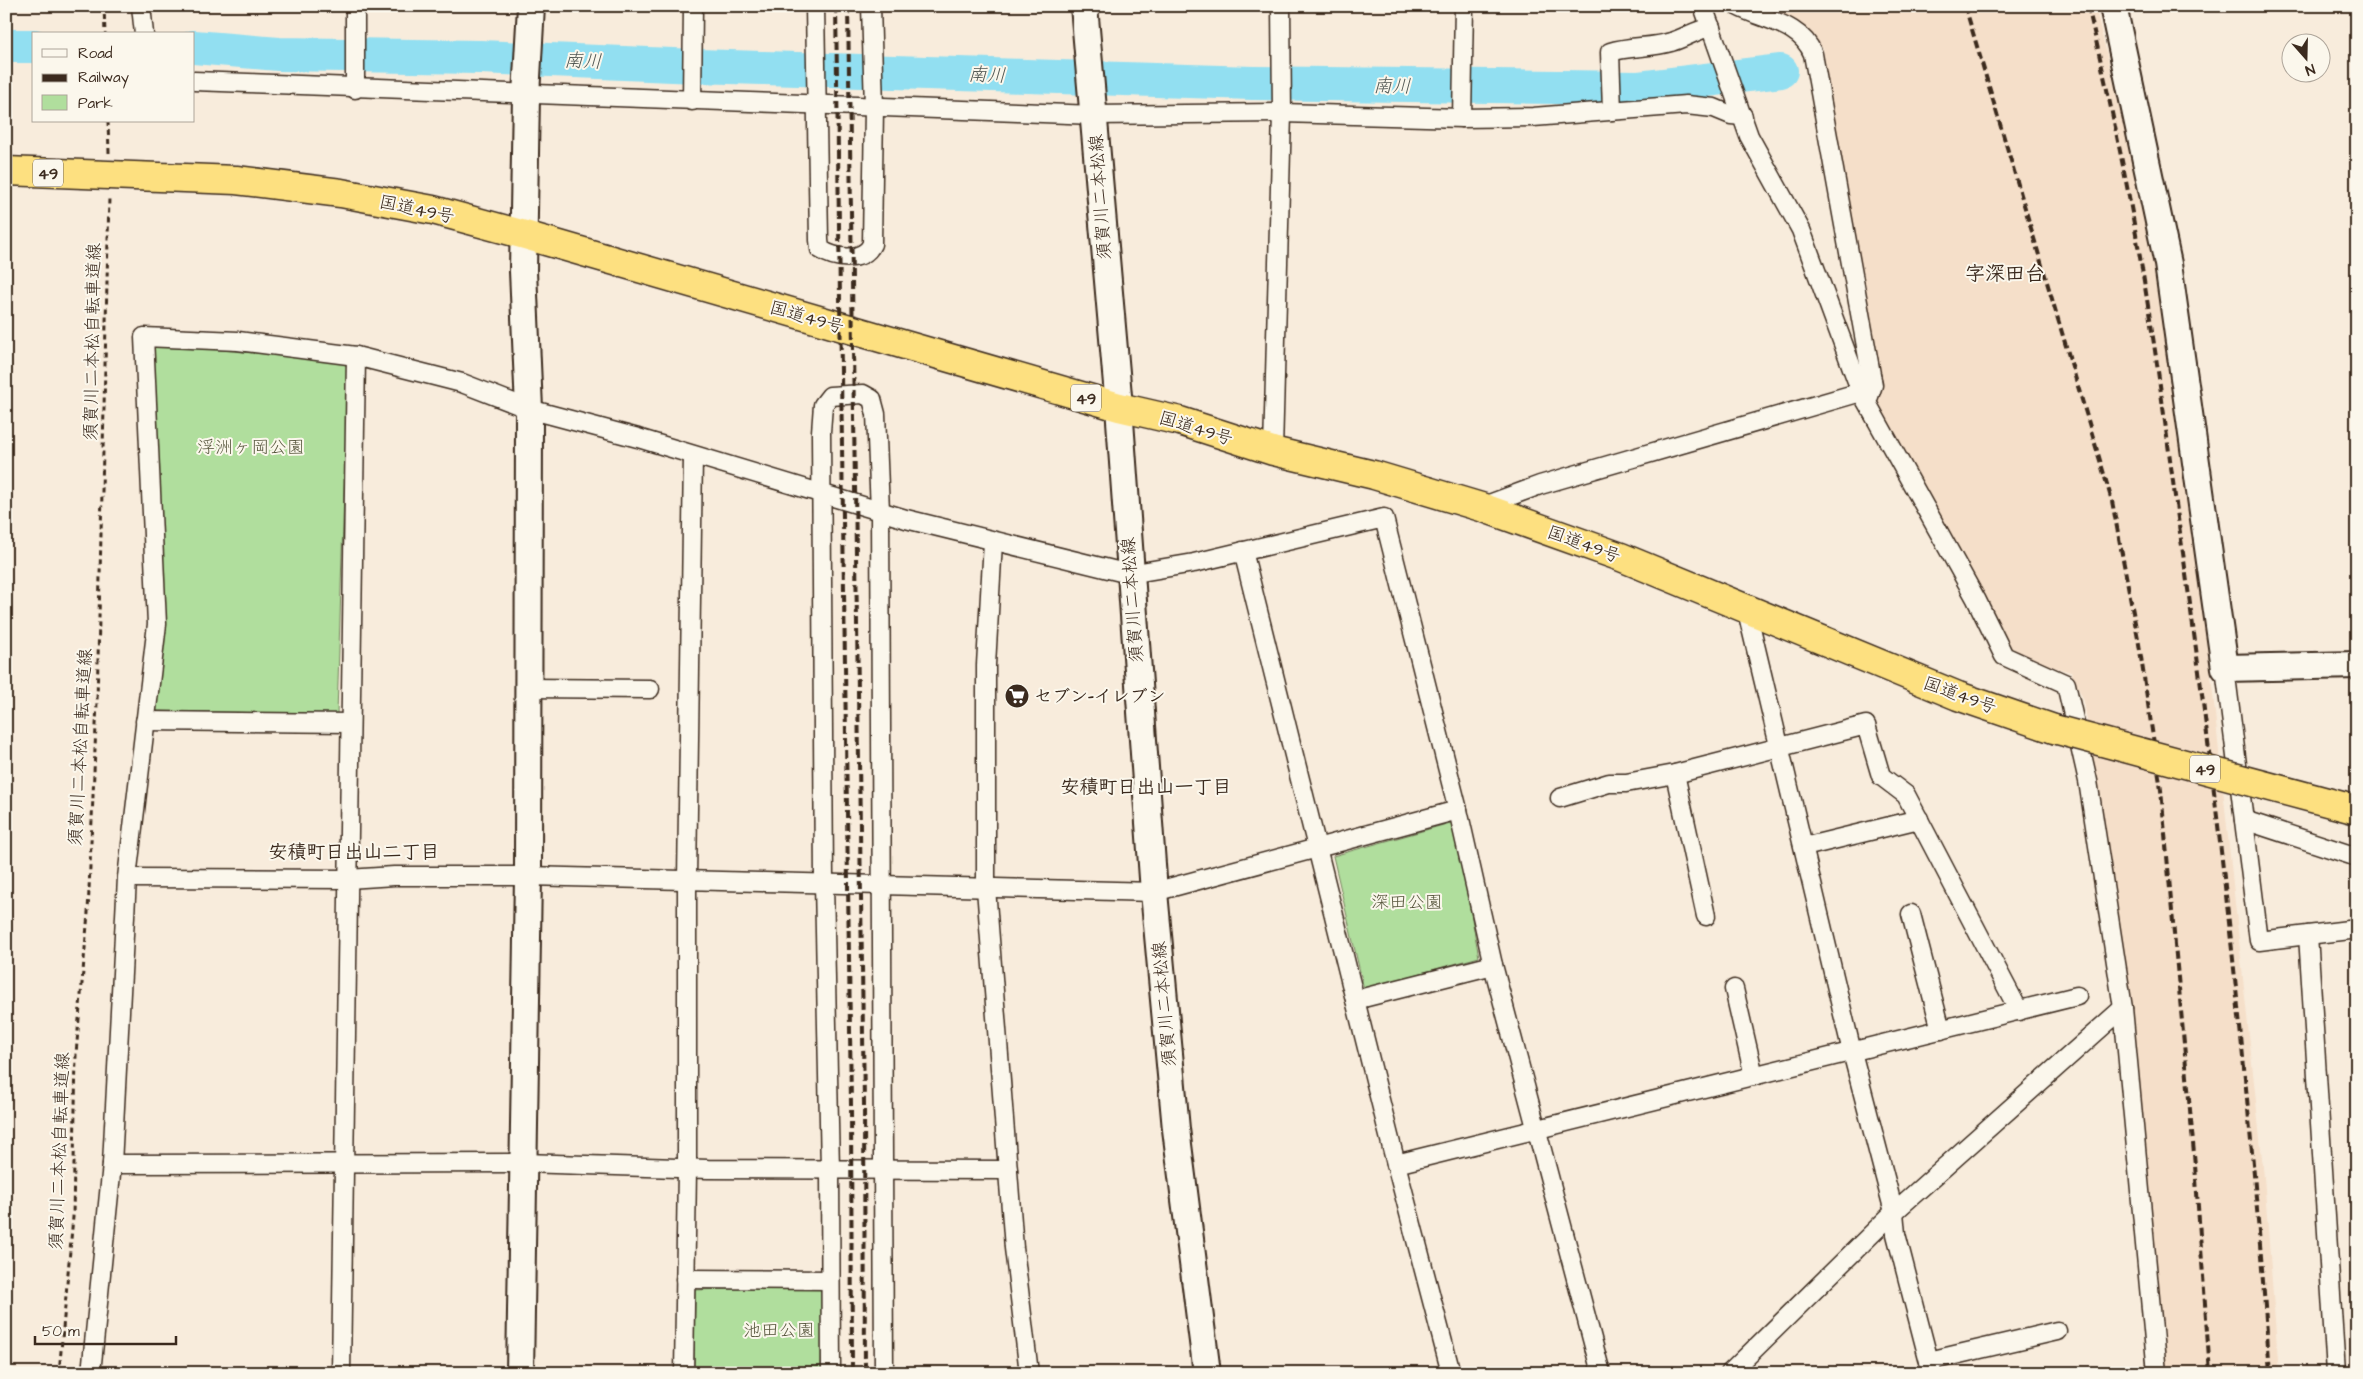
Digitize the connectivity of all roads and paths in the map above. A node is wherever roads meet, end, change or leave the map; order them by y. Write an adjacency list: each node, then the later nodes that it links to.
1 (104, 6): 15 (path)
2 (141, 6): 16 (street)
3 (355, 6): 18 (street)
4 (531, 6): 19 (street)
5 (693, 6): 20 (street)
6 (815, 6): 21 (street)
7 (871, 6): 22 (street)
8 (1084, 6): 24 (street, 須賀川二本松線)
9 (1281, 6): 25 (street)
10 (1464, 6): 26 (street)
11 (1703, 6): 14 (street)
12 (1737, 6): 33 (street)
13 (2113, 6): 46 (street)
14 (1711, 27): 23 (street); 27 (street)
15 (105, 32)
16 (144, 32)
17 (195, 81): 18 (street)
18 (355, 83): 19 (street)
19 (526, 91): 20 (street); 31 (street)
20 (692, 96): 21 (street)
21 (816, 100): 22 (street); 22 (street)
22 (874, 102): 24 (street)
23 (1613, 104): 26 (street); 27 (street)
24 (1094, 109): 25 (street); 34 (street, 須賀川二本松線)
25 (1281, 109): 26 (street); 36 (street)
26 (1463, 113)
27 (1743, 116): 33 (street)
28 (108, 122): 30 (path, 須賀川二本松自転車道線)
29 (6, 171): 30 (highway, 国道49号 / 49)
30 (100, 175): 31 (highway, 国道49号 / 49); 96 (path, 須賀川二本松自転車道線)
31 (525, 235): 34 (highway, 国道49号 / 49); 35 (street)
32 (356, 356): 35 (street); 49 (street); 50 (street)
33 (1864, 397): 39 (street); 77 (street)
34 (1119, 407): 36 (highway, 国道49号 / 49); 43 (street, 須賀川二本松線)
35 (529, 409): 37 (street); 47 (street)
36 (1273, 451): 39 (highway, 国道49号 / 49)
37 (692, 456): 38 (street); 64 (street)
38 (822, 492): 40 (street); 40 (street); 65 (street)
39 (1482, 507): 44 (highway, 国道49号 / 49)
40 (880, 511): 41 (street); 66 (street)
41 (993, 542): 43 (street); 67 (street)
42 (1243, 551): 43 (street); 54 (street); 58 (street)
43 (1130, 574): 68 (street, 須賀川二本松線)
44 (1746, 607): 51 (street); 55 (highway, 国道49号 / 49, bridge)
45 (2357, 665): 46 (street)
46 (2225, 668): 57 (street)
47 (528, 688): 48 (street); 61 (street)
48 (650, 689)
49 (145, 721): 50 (street); 62 (street)
50 (350, 723): 63 (street)
51 (1780, 745): 52 (street); 56 (street); 59 (street)
52 (1675, 774): 53 (street); 70 (street)
53 (1560, 798)
54 (1458, 810): 58 (street); 73 (street)
55 (2357, 810)
56 (1919, 818): 59 (street); 78 (street)
57 (2244, 820): 60 (street); 72 (street)
58 (1316, 847): 68 (street); 76 (street)
59 (1804, 847): 80 (street)
60 (2357, 857)
61 (528, 876): 63 (street); 64 (street); 84 (street)
62 (127, 878): 63 (street); 85 (street)
63 (348, 879): 83 (street)
64 (687, 880): 65 (street); 87 (street)
65 (824, 883): 66 (street); 88 (street)
66 (880, 885): 67 (street); 90 (street)
67 (986, 888): 68 (street); 89 (street)
68 (1154, 892): 104 (street, 須賀川二本松線)
69 (1911, 914): 79 (street)
70 (1706, 916)
71 (2357, 929): 72 (street)
72 (2308, 936): 109 (street)
73 (1494, 965): 76 (street); 82 (street)
74 (1734, 988): 81 (street)
75 (2077, 996): 78 (street)
76 (1355, 1000): 86 (street)
77 (2122, 1008): 91 (street); 108 (street)
78 (2019, 1011): 79 (street)
79 (1941, 1030): 80 (street)
80 (1852, 1052): 81 (street); 91 (street)
81 (1754, 1076): 82 (street)
82 (1536, 1130): 86 (street); 106 (street)
83 (343, 1162): 84 (street); 85 (street); 98 (street)
84 (524, 1163): 87 (street); 99 (street)
85 (112, 1164): 97 (street)
86 (1396, 1164): 105 (street)
87 (687, 1168): 88 (street); 92 (street)
88 (830, 1170): 90 (street); 93 (street)
89 (1008, 1170): 90 (street); 103 (street)
90 (881, 1171): 102 (street)
91 (1894, 1212): 95 (street); 107 (street)
92 (685, 1279): 93 (street); 100 (street)
93 (830, 1280): 101 (street)
94 (2056, 1331): 95 (street)
95 (1931, 1367)
96 (59, 1373)
97 (92, 1373)
98 (341, 1373)
99 (520, 1373)
100 (684, 1373)
101 (830, 1373)
102 (884, 1373)
103 (1029, 1373)
104 (1207, 1373)
105 (1451, 1373)
106 (1601, 1373)
107 (1730, 1373)
108 (2157, 1373)
109 (2336, 1373)

